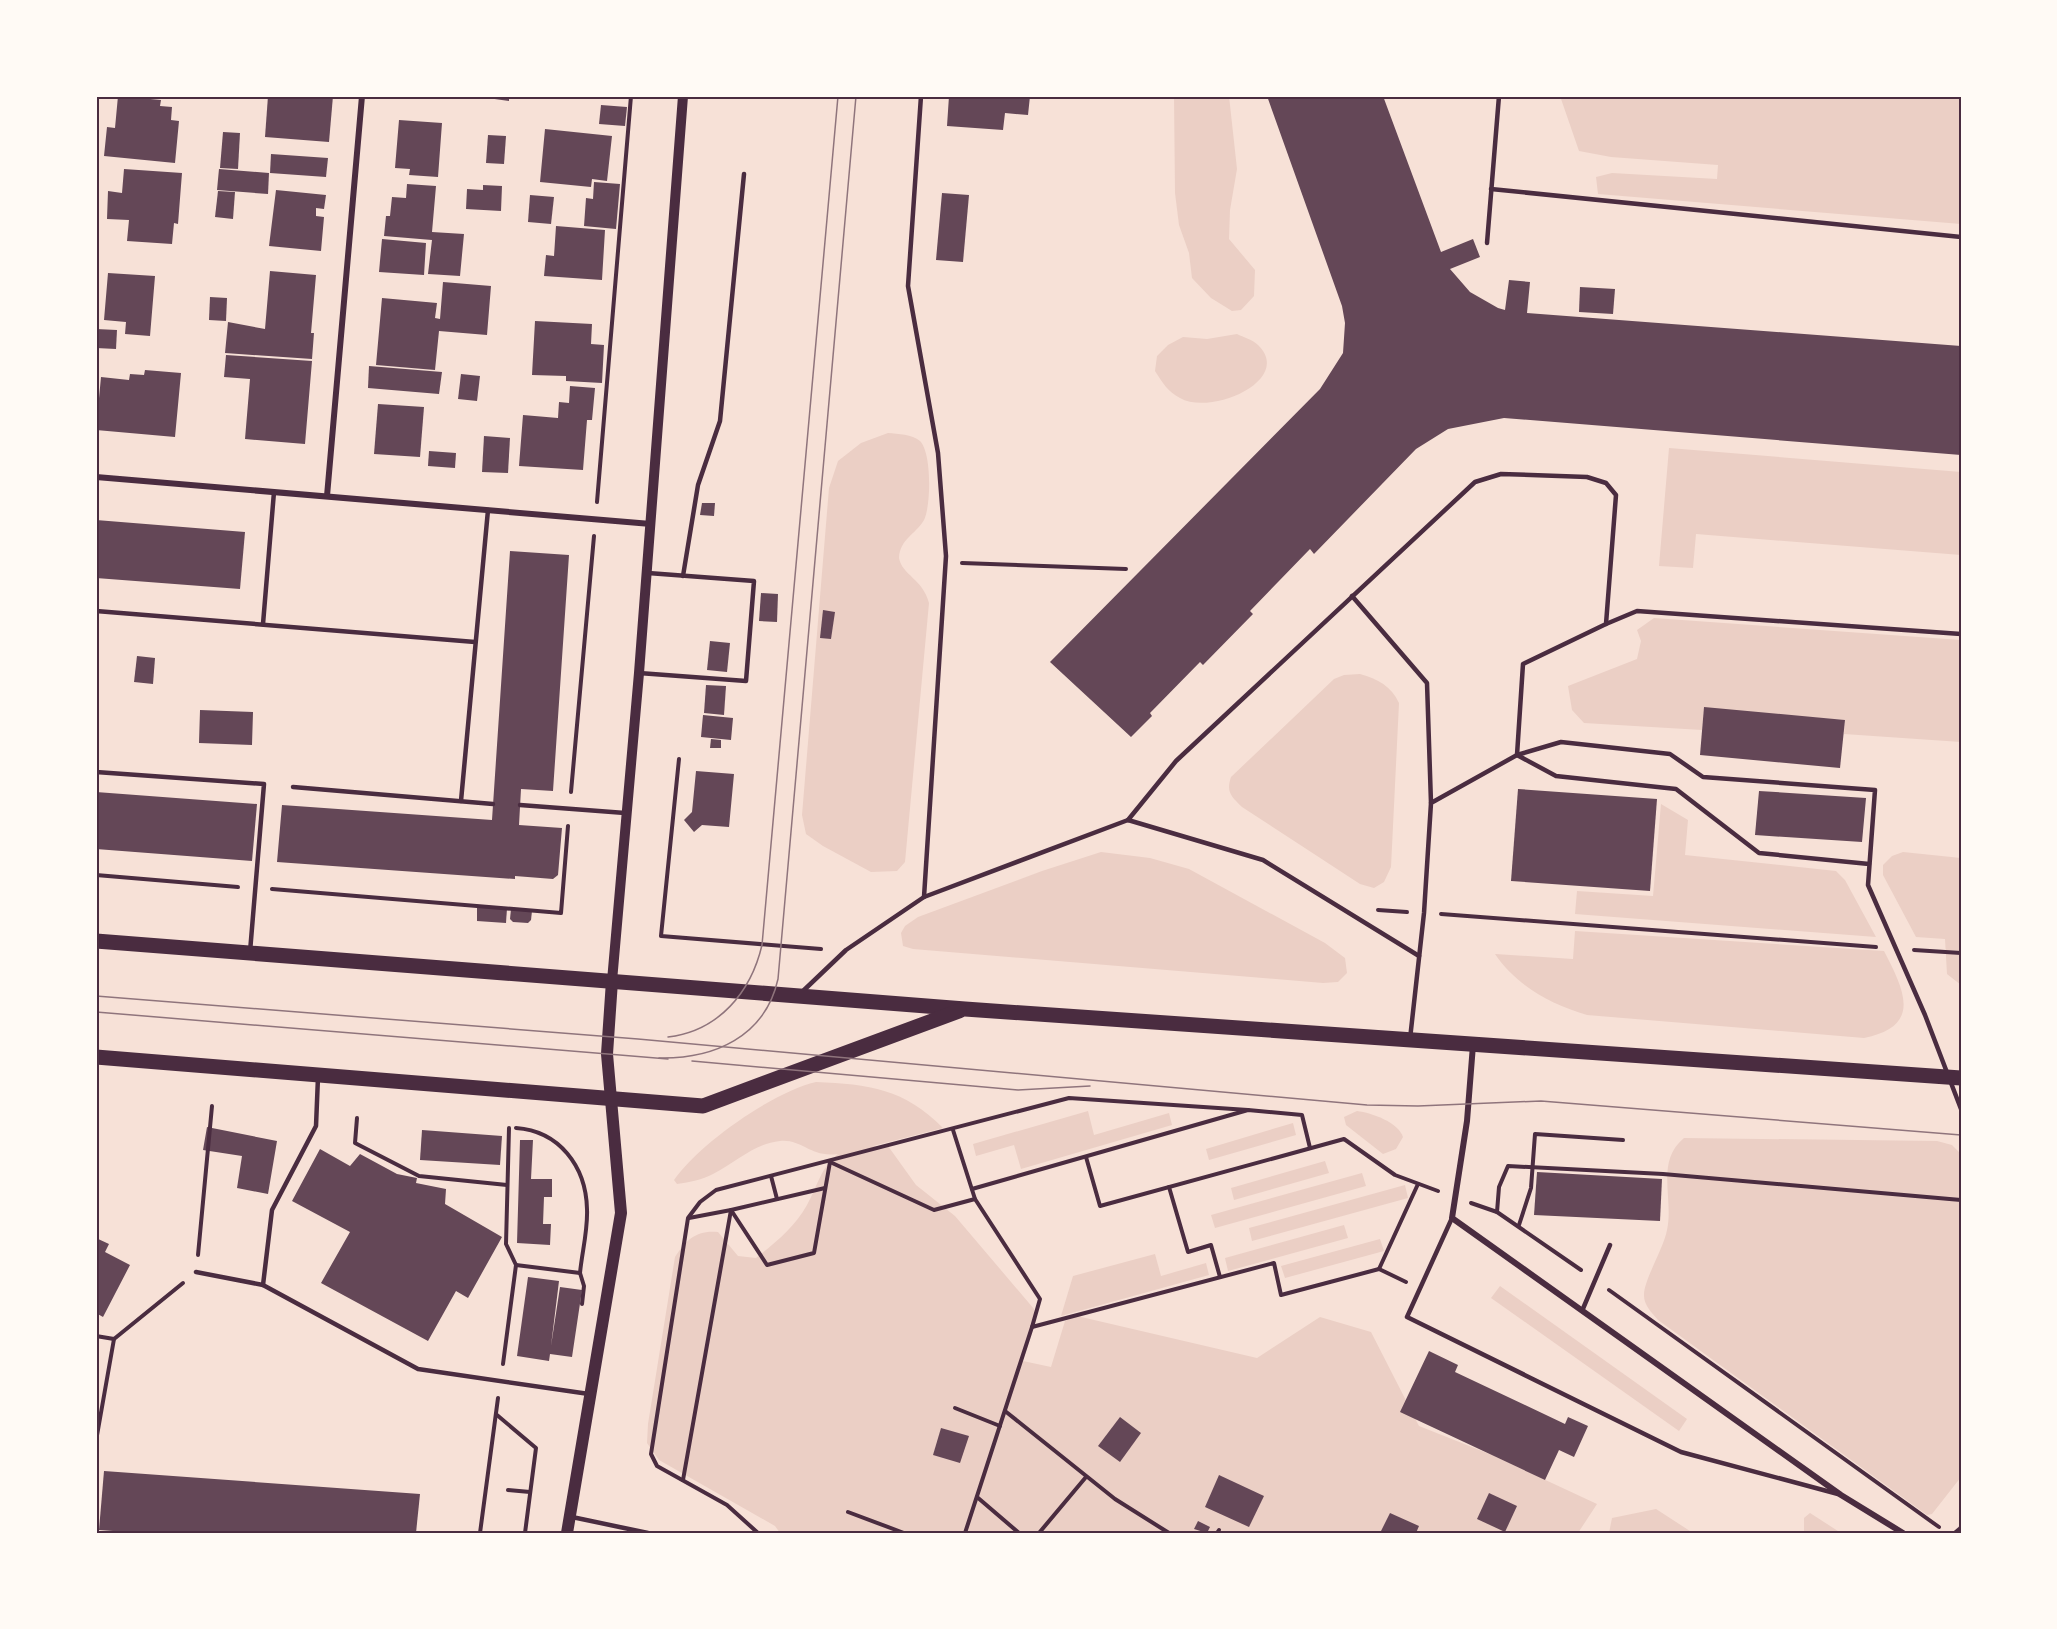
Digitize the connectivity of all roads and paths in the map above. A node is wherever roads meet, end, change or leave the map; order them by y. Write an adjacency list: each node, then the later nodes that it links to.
1 (362, 96): 12 (street)
2 (631, 96): 14 (path)
3 (683, 96): 15 (street)
4 (921, 96): 16 (lane)
5 (1499, 96): 7 (lane)
6 (744, 174): 19 (lane)
7 (1491, 189): 8 (lane); 9 (lane)
8 (1961, 237)
9 (1486, 243)
10 (96, 477): 11 (street)
11 (274, 492): 12 (street); 22 (lane)
12 (327, 496): 13 (street)
13 (488, 510): 14 (street); 25 (lane)
14 (596, 519): 15 (street); 35 (path)
15 (651, 524): 18 (street)
16 (946, 562): 17 (path); 41 (lane)
17 (1126, 569)
18 (647, 573): 19 (lane); 26 (street)
19 (682, 576): 26 (lane)
20 (1352, 596): 23 (lane); 32 (lane); 37 (lane)
21 (96, 611): 22 (lane)
22 (263, 624): 25 (lane)
23 (1606, 624): 24 (lane); 27 (lane)
24 (1961, 634)
25 (475, 642): 31 (lane)
26 (639, 673): 36 (street)
27 (1517, 755): 32 (lane); 38 (lane); 38 (lane)
28 (679, 759): 46 (path)
29 (96, 772): 40 (lane)
30 (293, 787): 31 (lane)
31 (461, 801): 33 (lane)
32 (1431, 803): 43 (lane)
33 (493, 804)
34 (520, 805): 35 (lane)
35 (570, 809): 36 (lane); 40 (path)
36 (627, 813): 50 (street)
37 (1128, 820): 41 (lane); 42 (lane)
38 (1869, 864): 45 (lane)
39 (96, 875): 40 (path)
40 (255, 888): 47 (lane)
41 (924, 897): 46 (lane)
42 (1340, 908): 43 (path); 49 (lane)
43 (1424, 913): 45 (path); 49 (lane)
44 (96, 941): 47 (main road)
45 (1896, 949): 48 (path); 57 (lane)
46 (846, 950): 51 (lane)
47 (250, 953): 50 (main road)
48 (1961, 953)
49 (1419, 956): 53 (lane)
50 (612, 981): 51 (main road); 58 (main road)
51 (798, 996): 52 (main road)
52 (965, 1009): 53 (main road); 58 (main road)
53 (1410, 1041): 54 (main road)
54 (1473, 1044): 57 (main road); 81 (street)
55 (96, 1057): 56 (main road)
56 (318, 1075): 58 (main road); 90 (lane)
57 (1956, 1078): 60 (lane)
58 (612, 1100): 98 (main road)
59 (212, 1106): 86 (path)
60 (1961, 1109)
61 (1248, 1110): 65 (path); 67 (path); 68 (path)
62 (357, 1118): 72 (path)
63 (509, 1128): 72 (path)
64 (516, 1128): 87 (path)
65 (953, 1130): 69 (path); 75 (path)
66 (1623, 1140): 70 (path)
67 (1310, 1148): 73 (path); 85 (path)
68 (1086, 1157): 73 (path); 75 (path)
69 (830, 1162): 71 (path); 74 (path); 77 (path)
70 (1532, 1167): 78 (path); 82 (path); 82 (path)
71 (771, 1176): 76 (path); 80 (path)
72 (507, 1185): 84 (path)
73 (1169, 1187): 88 (path)
74 (825, 1188): 76 (path); 79 (path)
75 (972, 1189): 77 (path)
76 (777, 1199): 79 (path)
77 (975, 1199): 94 (path)
78 (1961, 1200)
79 (731, 1210): 80 (path); 105 (path)
80 (688, 1218): 105 (path)
81 (1452, 1218): 91 (lane); 93 (street)
82 (1519, 1226): 89 (path)
83 (1610, 1245): 89 (lane)
84 (516, 1265): 87 (path); 97 (path)
85 (1379, 1269): 88 (path); 91 (path)
86 (196, 1272): 90 (lane); 96 (path)
87 (580, 1273): 92 (path)
88 (1220, 1277): 94 (path)
89 (1595, 1280): 93 (lane); 112 (path)
90 (263, 1285): 97 (lane)
91 (1420, 1288): 108 (lane)
92 (581, 1308)
93 (1582, 1311): 108 (street)
94 (1032, 1328): 100 (path)
95 (96, 1336): 96 (path)
96 (114, 1339): 103 (path)
97 (501, 1381): 98 (lane); 101 (path)
98 (591, 1395): 111 (main road)
99 (955, 1408): 102 (path)
100 (1005, 1411): 102 (path); 104 (path)
101 (496, 1414): 107 (path); 115 (path)
102 (1000, 1426): 109 (path)
103 (96, 1442)
104 (1086, 1477): 122 (path); 123 (path)
105 (683, 1480): 119 (path)
106 (508, 1490): 107 (path)
107 (530, 1492): 116 (path)
108 (1840, 1495): 124 (street)
109 (977, 1497): 120 (path); 121 (path)
110 (848, 1512): 114 (path)
111 (570, 1517): 117 (main road); 118 (lane)
112 (1941, 1528)
113 (1961, 1528): 125 (lane)
114 (902, 1532)
115 (480, 1533)
116 (525, 1533)
117 (567, 1533)
118 (648, 1533)
119 (758, 1533)
120 (965, 1533)
121 (1019, 1533)
122 (1039, 1533)
123 (1169, 1533)
124 (1903, 1533)
125 (1955, 1533)

